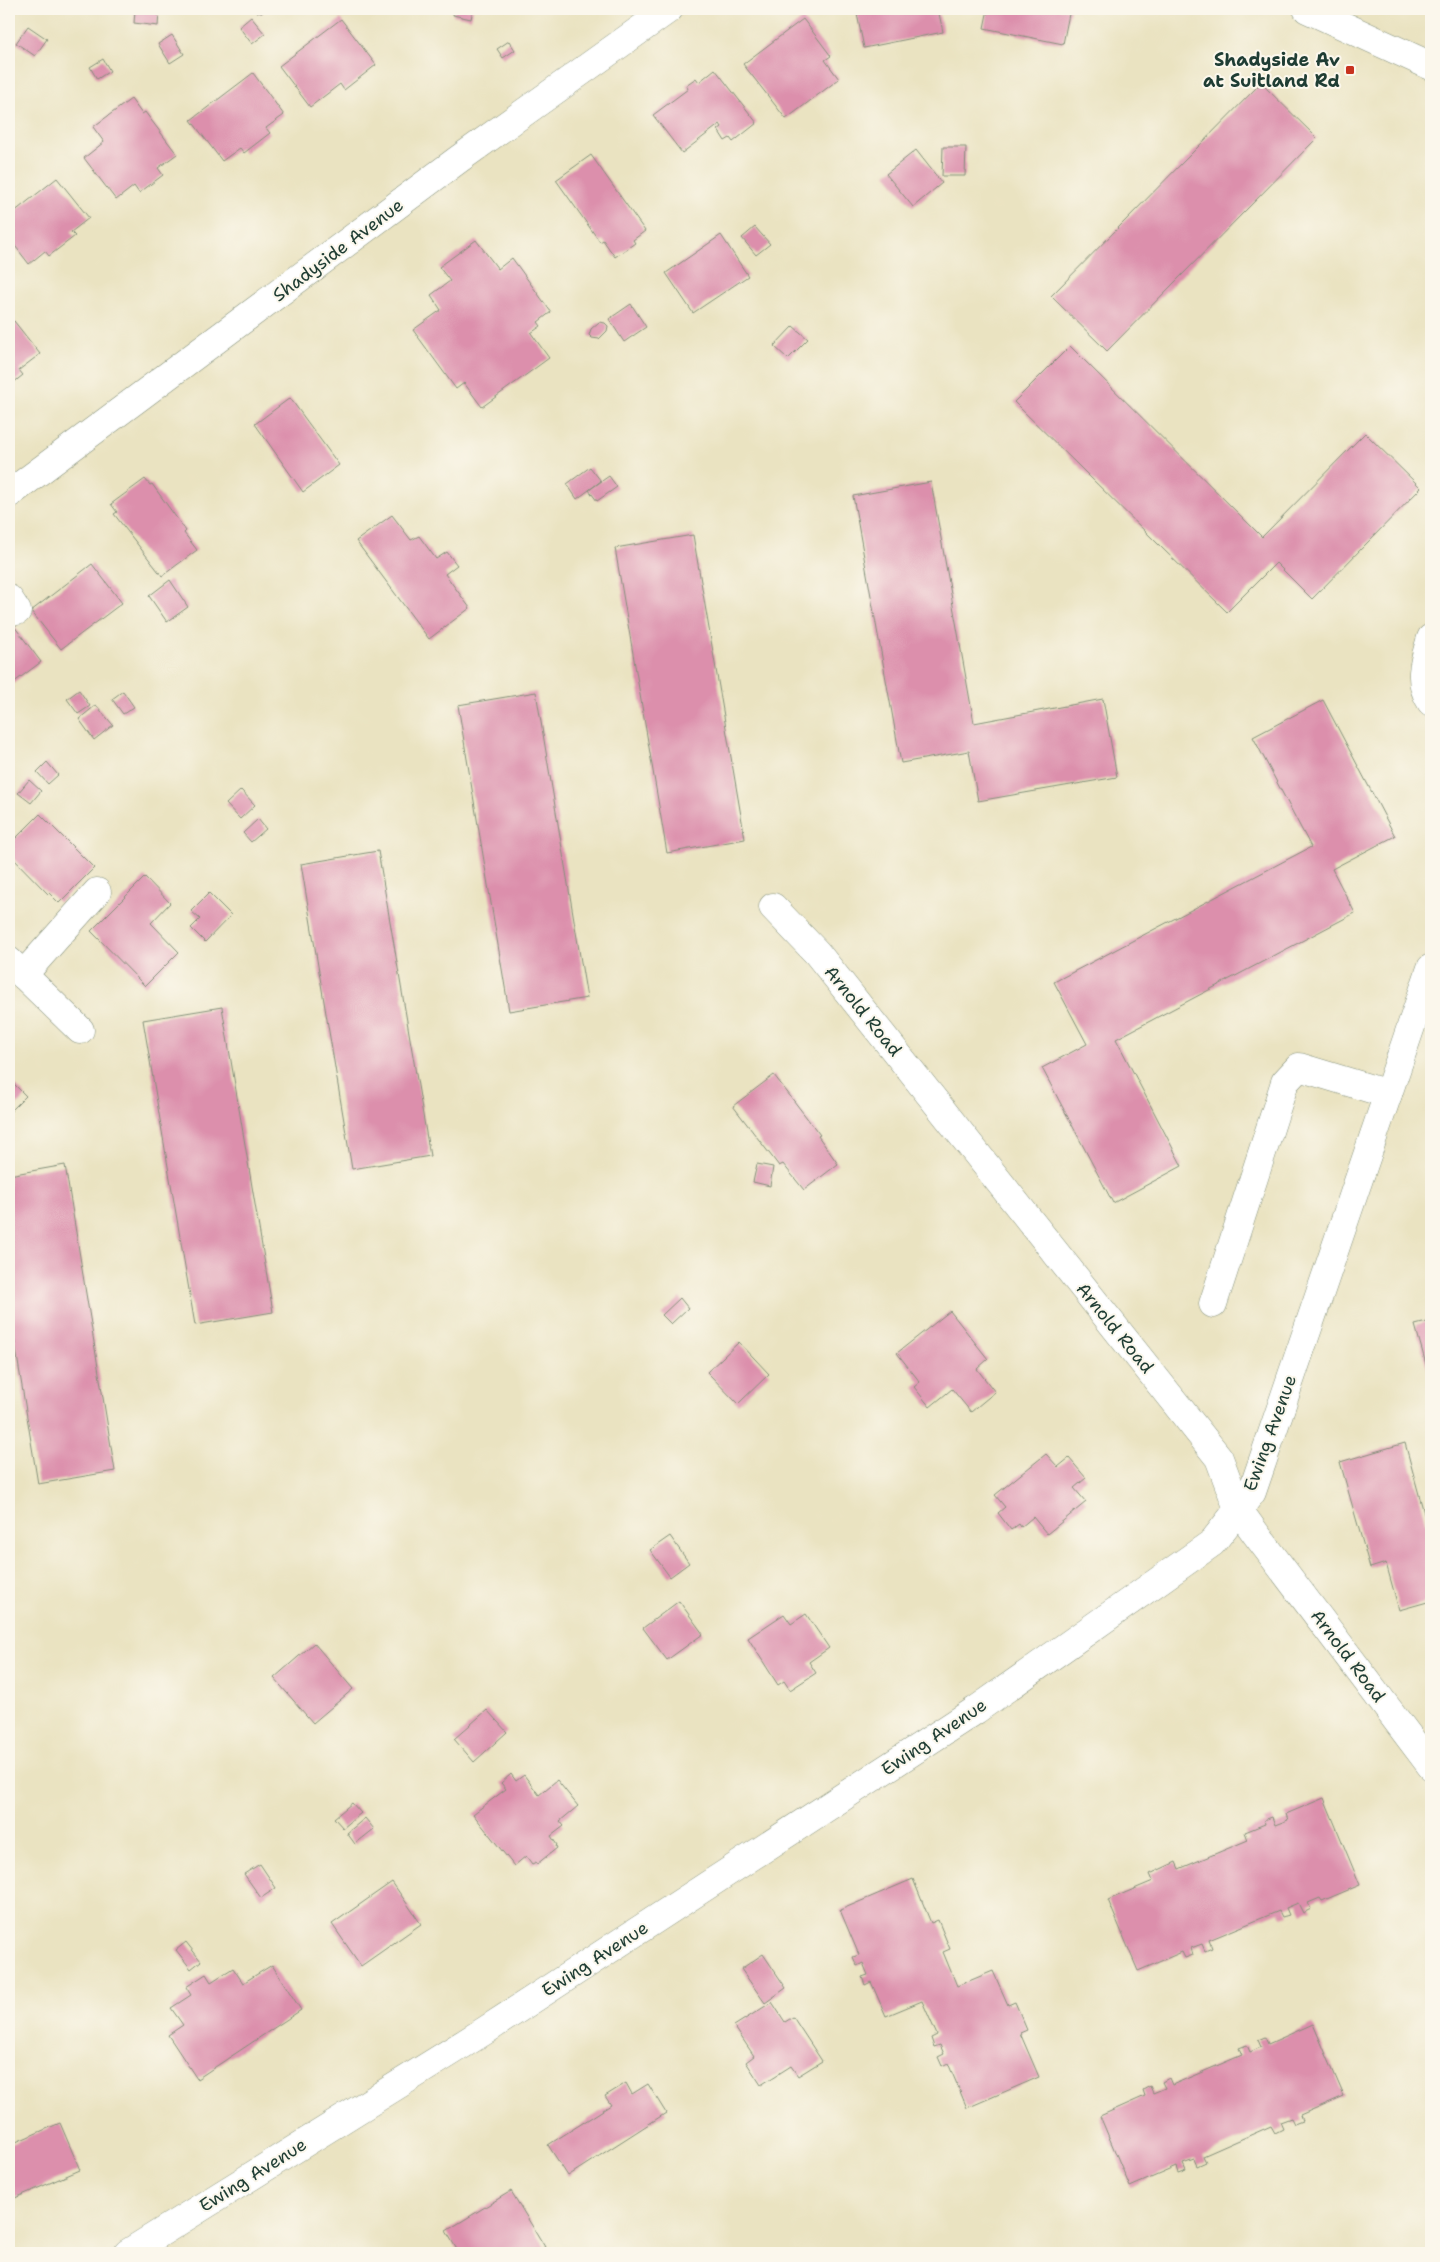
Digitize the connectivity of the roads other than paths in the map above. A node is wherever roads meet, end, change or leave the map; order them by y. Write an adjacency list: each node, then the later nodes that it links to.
1 (669, 9): 4 (street, Shadyside Avenue)
2 (1307, 9): 3 (street)
3 (1431, 66)
4 (9, 494)
5 (1431, 638): 6 (street)
6 (1431, 702)
7 (97, 892): 9 (street)
8 (772, 907): 14 (street, Arnold Road)
9 (16, 968): 11 (street)
10 (1431, 968): 12 (street, Ewing Avenue)
11 (80, 1030)
12 (1388, 1094): 13 (street); 14 (street, Ewing Avenue)
13 (1213, 1304)
14 (1238, 1509): 15 (street, Arnold Road); 16 (street, Ewing Avenue)
15 (1431, 1766)
16 (128, 2253)

